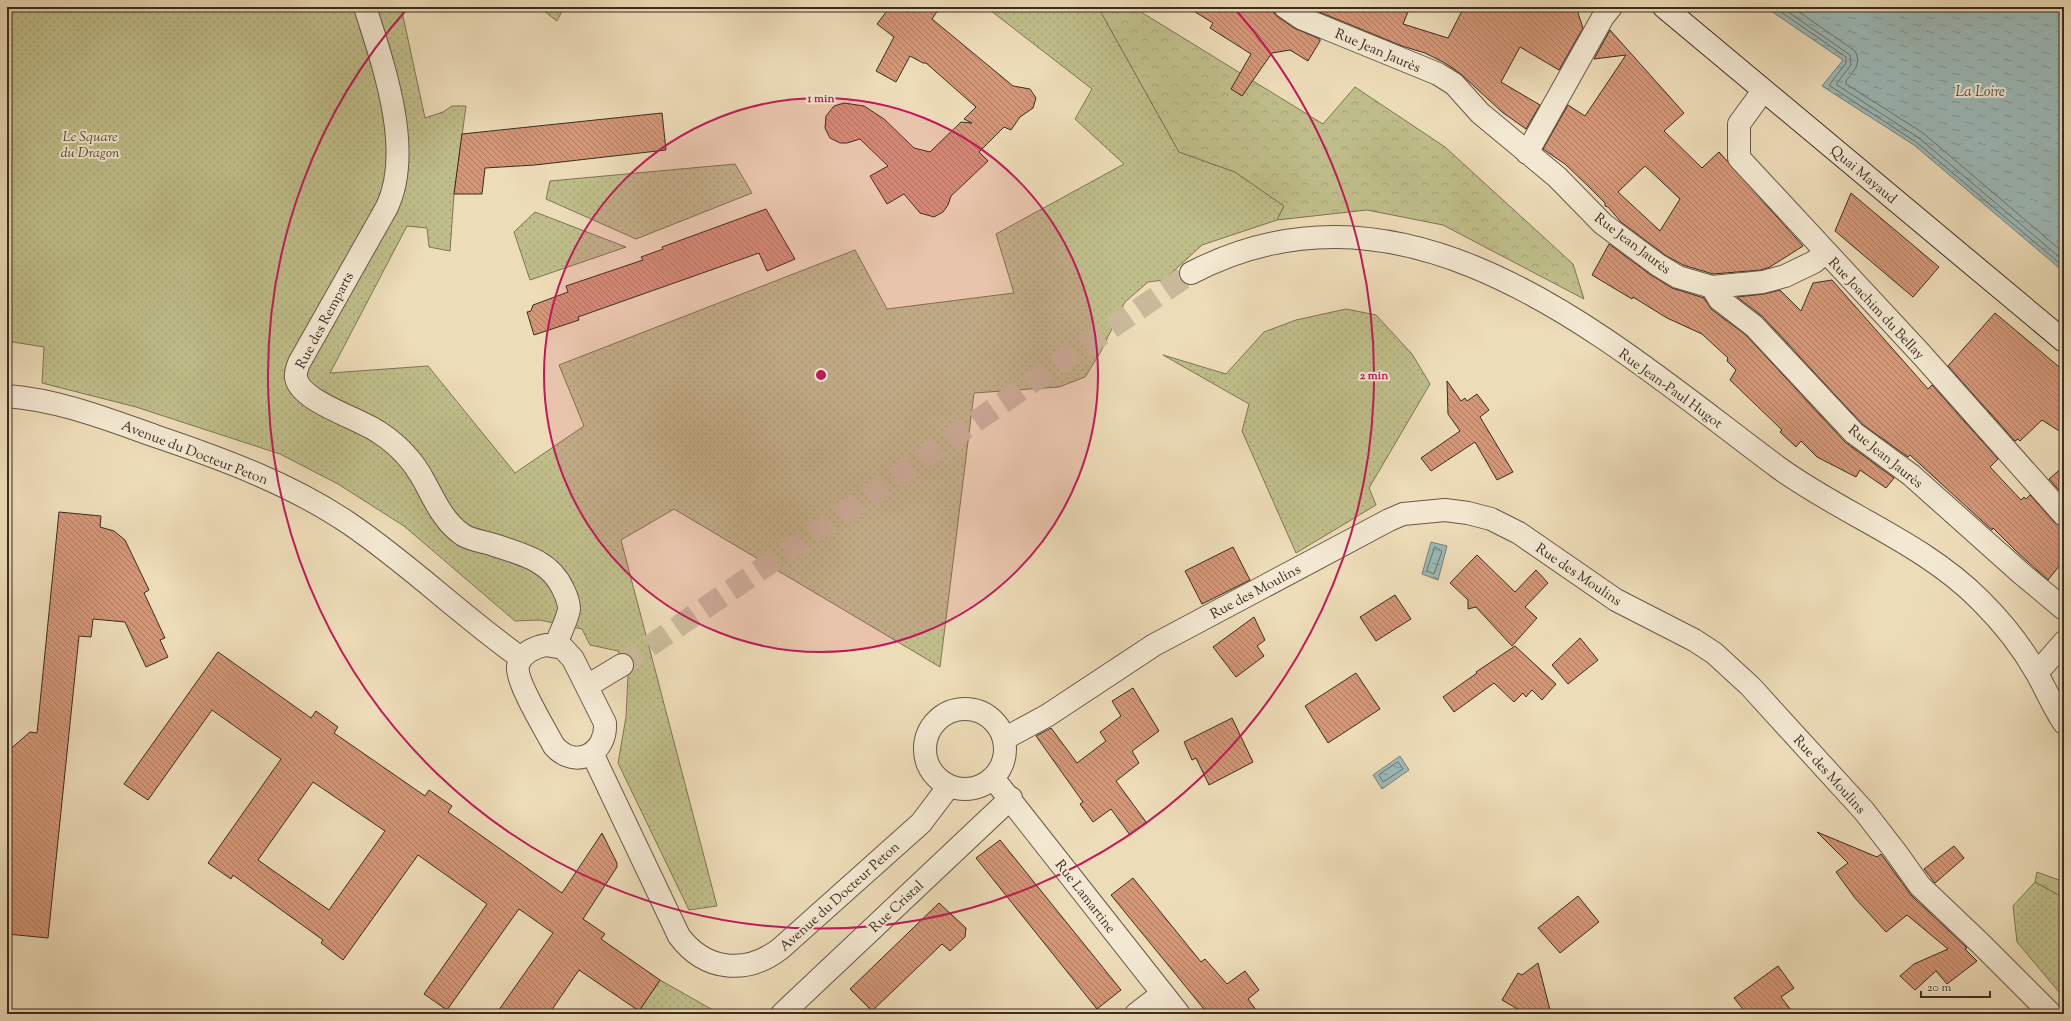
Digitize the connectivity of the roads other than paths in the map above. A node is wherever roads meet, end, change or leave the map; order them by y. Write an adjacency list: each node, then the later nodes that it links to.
1 (365, 7): 15 (street, Rue des Remparts)
2 (1611, 7): 6 (street)
3 (1664, 7): 5 (street, Quai Mayaud)
4 (1293, 12): 6 (street, Rue Jean Jaurès)
5 (1763, 91): 7 (street, Rue Joachim du Bellay); 10 (street, Quai Mayaud)
6 (1527, 153): 9 (street, Rue Jean Jaurès)
7 (1826, 252): 9 (street); 12 (street, Rue Joachim du Bellay)
8 (1191, 273): 18 (street, Rue Jean-Paul Hugot)
9 (1712, 287): 13 (street, Rue Jean Jaurès)
10 (2064, 341)
11 (7, 396): 16 (street, Avenue du Docteur Peton)
12 (2064, 515)
13 (2064, 608)
14 (2064, 642): 18 (street)
15 (555, 646): 16 (street); 19 (street)
16 (521, 658): 22 (street)
17 (622, 665): 19 (street)
18 (2035, 670): 20 (street, Rue Jean-Paul Hugot)
19 (586, 686): 22 (street)
20 (2064, 723)
21 (1004, 739): 23 (street); 24 (street); 30 (street, Rue des Moulins)
22 (592, 753): 24 (street, Avenue du Docteur Peton)
23 (993, 778): 24 (street); 25 (street, Rue Lamartine)
24 (949, 786)
25 (1011, 798): 26 (street, Rue Lamartine); 27 (street, Rue Cristal)
26 (1162, 994): 28 (street); 29 (street, Rue Lamartine)
27 (782, 1014)
28 (1136, 1014)
29 (1179, 1014)
30 (2051, 1014)

